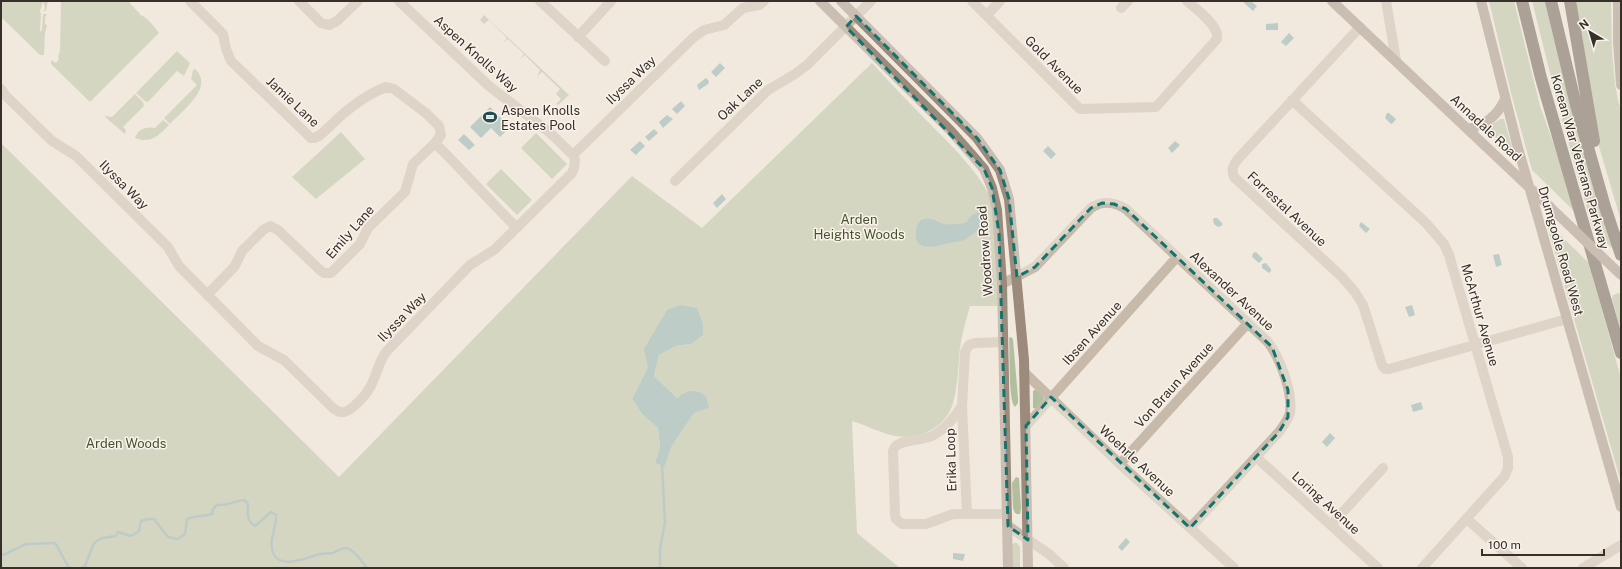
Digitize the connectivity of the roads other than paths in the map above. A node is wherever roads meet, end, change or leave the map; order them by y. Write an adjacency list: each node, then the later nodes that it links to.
1 (190, 1): 34 (street, Jamie Lane)
2 (298, 1): 3 (street)
3 (358, 1)
4 (399, 1): 35 (street, Aspen Knolls Way)
5 (540, 1): 25 (street)
6 (611, 1): 25 (street)
7 (764, 1): 35 (street, Ilyssa Way)
8 (820, 1): 23 (street, Woodrow Road)
9 (841, 1): 21 (street)
10 (871, 1): 21 (street, Oak Lane)
11 (972, 1): 22 (street, Gold Avenue)
12 (1000, 1): 22 (street)
13 (1187, 1): 22 (street, Gold Avenue)
14 (1332, 1): 24 (street, Annadale Road)
15 (1386, 1): 27 (street)
16 (1481, 1): 31 (street, Drumgoole Road West)
17 (1522, 1): 50 (highway, Korean War Veterans Parkway)
18 (1551, 1): 39 (highway, Korean War Veterans Parkway)
19 (1570, 1): 39 (highway)
20 (1618, 1): 26 (street)
21 (856, 16): 23 (street, Oak Lane); 43 (street)
22 (987, 16)
23 (846, 27): 36 (street, Oak Lane); 44 (street, Woodrow Road)
24 (1360, 27): 27 (street, Annadale Road); 32 (street, Forrestal Avenue)
25 (578, 37): 28 (street)
26 (1619, 42): 29 (street)
27 (1396, 60): 33 (street, Annadale Road)
28 (604, 61)
29 (1621, 85)
30 (1, 89): 45 (street, Ilyssa Way)
31 (1506, 99): 33 (street); 37 (street, Drumgoole Road West)
32 (1292, 100): 49 (street, McArthur Avenue); 49 (street, Forrestal Avenue)
33 (1468, 128): 37 (street, Annadale Road)
34 (435, 143): 38 (street); 45 (street, Emily Lane)
35 (572, 155): 38 (street, Ilyssa Way)
36 (675, 180)
37 (1530, 186): 42 (street, Annadale Road, bridge); 46 (street, Drumgoole Road West)
38 (517, 228): 45 (street, Ilyssa Way)
39 (1616, 238): 40 (highway, Korean War Veterans Parkway)
40 (1621, 255)
41 (1177, 257): 43 (street, Alexander Avenue); 47 (street, Alexander Avenue); 52 (street, Ibsen Avenue)
42 (1621, 275)
43 (1017, 277): 44 (street, Alexander Avenue); 51 (street)
44 (1002, 284): 48 (street, Woodrow Road)
45 (207, 295)
46 (1567, 319): 49 (street); 58 (street, Drumgoole Road West)
47 (1248, 323): 55 (street, Alexander Avenue); 56 (street, Von Braun Avenue)
48 (1002, 342): 53 (street, Erika Loop); 60 (street, Woodrow Road)
49 (1476, 345): 61 (street, McArthur Avenue)
50 (1621, 352)
51 (1024, 372): 52 (street, Woehrle Avenue); 54 (street)
52 (1051, 397): 54 (street, Ibsen Avenue); 56 (street, Woehrle Avenue)
53 (962, 406): 59 (street, Erika Loop); 59 (street, Erika Loop)
54 (1026, 426): 65 (street)
55 (1256, 457): 62 (street, Loring Avenue); 64 (street, Alexander Avenue)
56 (1120, 464): 64 (street, Woehrle Avenue)
57 (1383, 468): 62 (street)
58 (1621, 507)
59 (966, 514): 60 (street, Erika Loop)
60 (1006, 514): 63 (street, Woodrow Road)
61 (1467, 519): 72 (street, McArthur Avenue); 73 (street)
62 (1331, 525): 71 (street, Loring Avenue)
63 (1008, 526): 65 (street); 67 (street, Woodrow Road)
64 (1190, 528): 70 (street, Woehrle Avenue)
65 (1028, 540): 68 (street); 69 (street)
66 (1621, 545): 74 (street)
67 (1008, 568)
68 (1028, 568)
69 (1064, 568)
70 (1234, 568)
71 (1378, 568)
72 (1422, 568)
73 (1522, 568)
74 (1582, 568)

